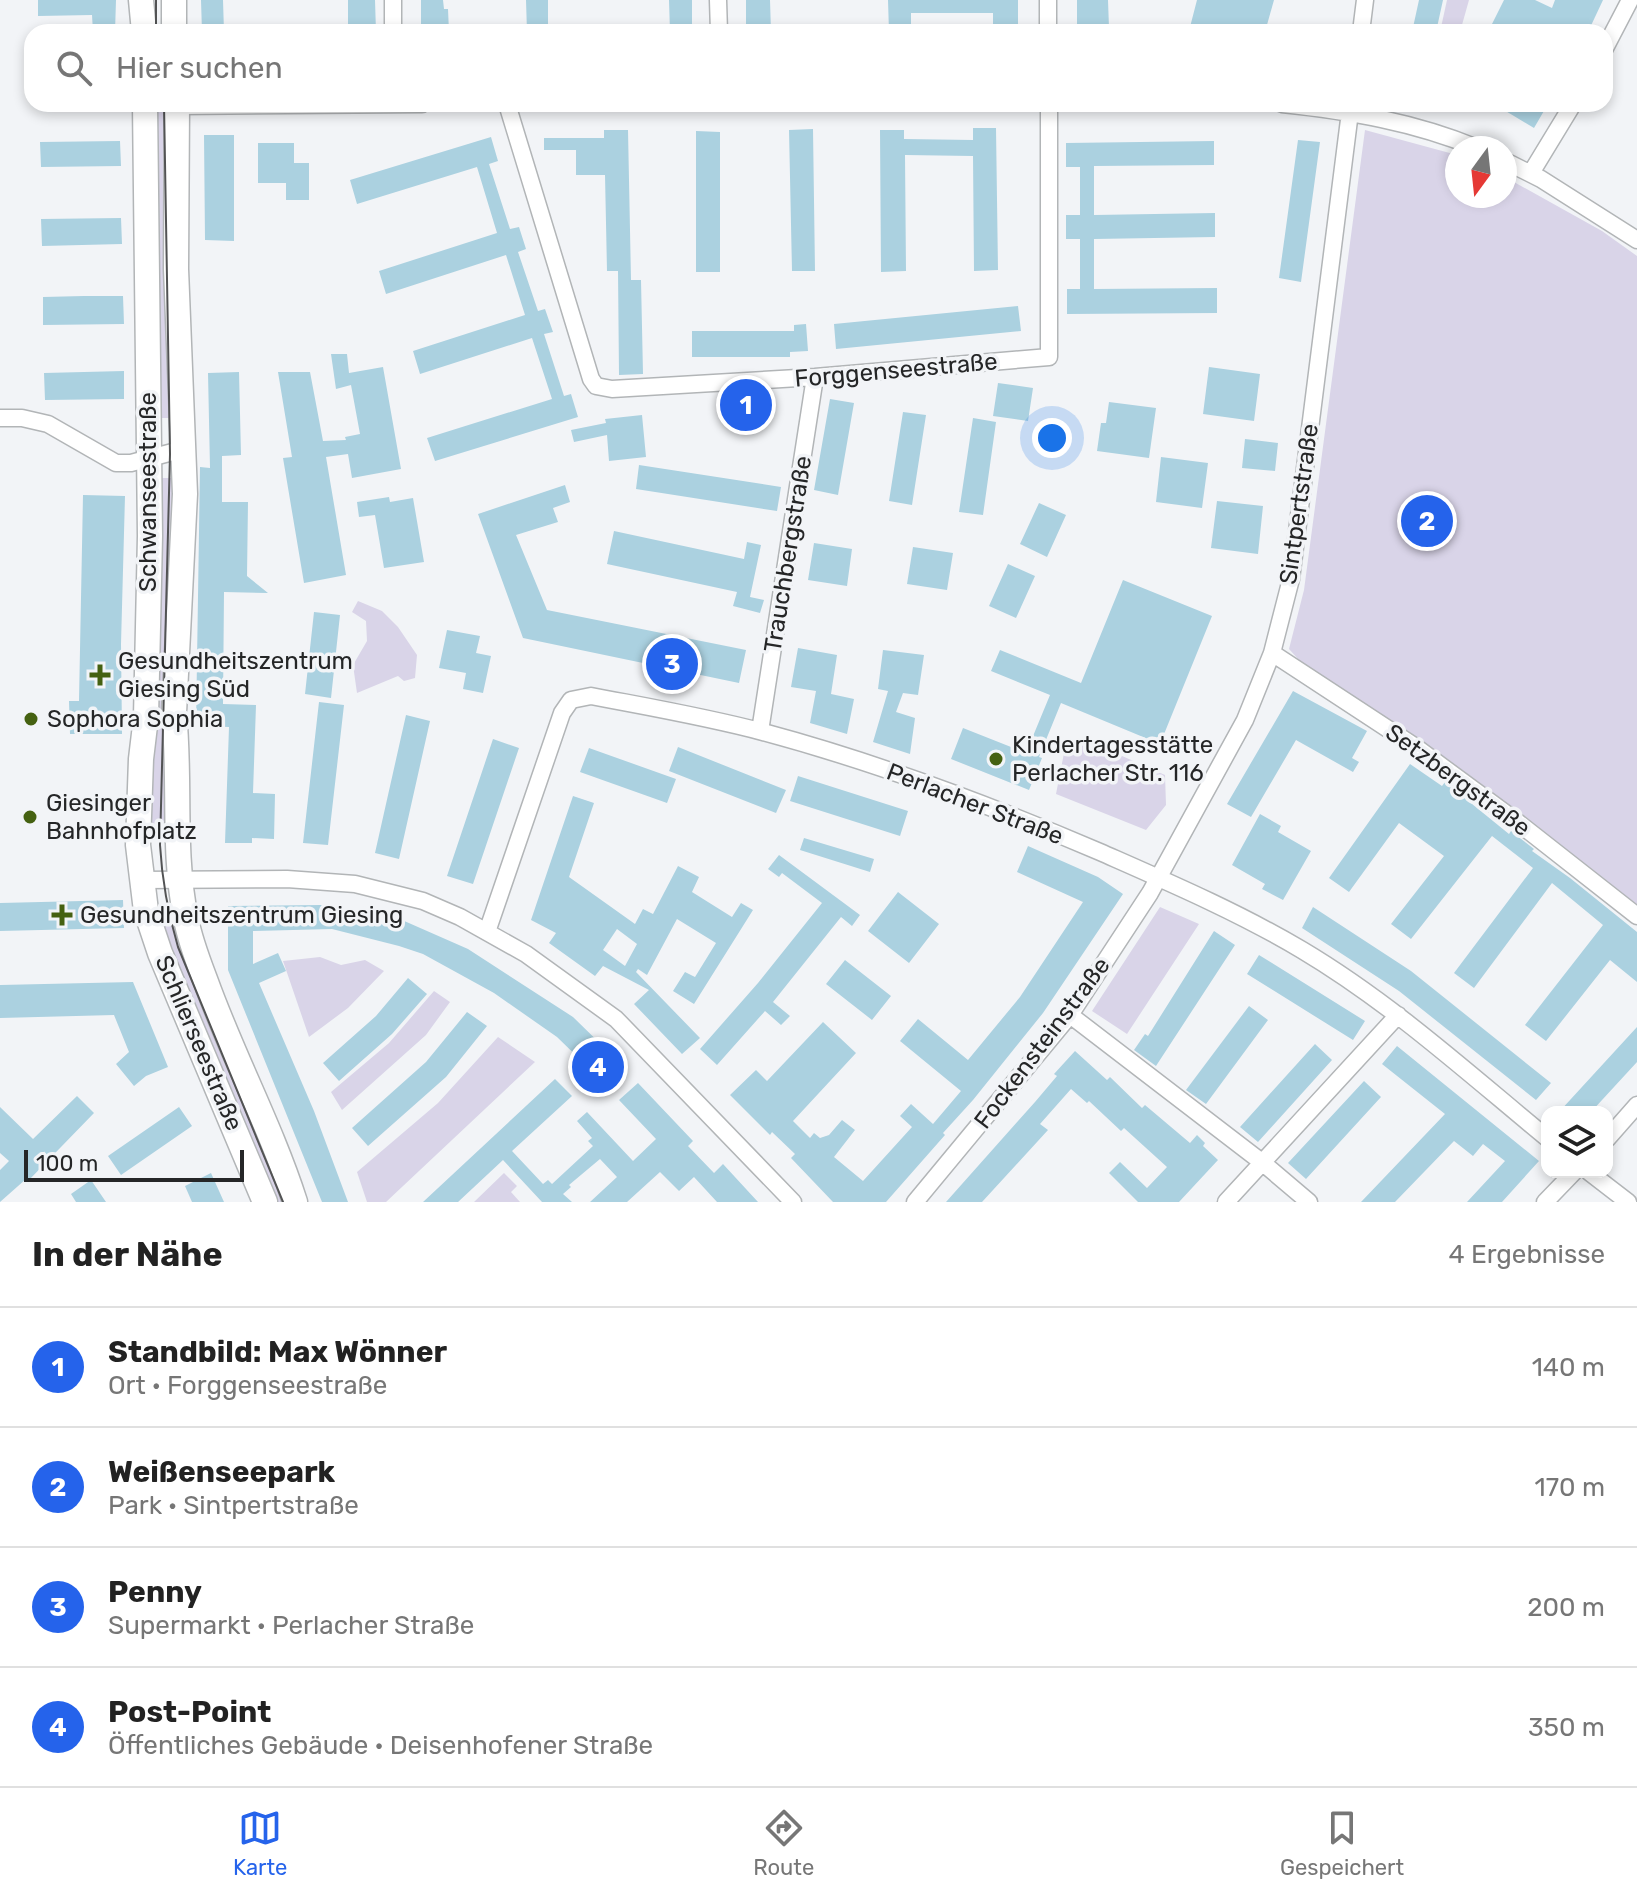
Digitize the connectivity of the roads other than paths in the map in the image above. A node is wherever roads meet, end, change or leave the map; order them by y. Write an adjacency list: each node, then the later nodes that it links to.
1 (141, 0): 8 (main road)
2 (174, 0): 9 (main road)
3 (393, 0): 10 (street)
4 (718, 0): 11 (street)
5 (1048, 0): 12 (street)
6 (1365, 0): 13 (street)
7 (1630, 0): 14 (street)
8 (143, 24)
9 (174, 24)
10 (393, 24)
11 (719, 24)
12 (1048, 24)
13 (1362, 24)
14 (1613, 33)
15 (145, 112): 29 (main road, Schwanseestraße)
16 (177, 112): 28 (main road, Schwanseestraße)
17 (509, 112): 26 (street, Forggenseestraße)
18 (1049, 112): 26 (street, Forggenseestraße)
19 (1350, 112): 30 (street, Sintpertstraße)
20 (1367, 112): 22 (street)
21 (1568, 112): 24 (street)
22 (1445, 137)
23 (1517, 167): 24 (street)
24 (1531, 173): 25 (street)
25 (1637, 240)
26 (815, 377): 31 (street, Trauchbergstraße)
27 (0, 418): 29 (street)
28 (184, 449): 29 (street); 34 (main road, Schwanseestraße)
29 (149, 459): 33 (main road, Schwanseestraße)
30 (1272, 653): 32 (street, Sintpertstraße); 35 (street, Setzbergstraße)
31 (760, 731): 32 (street, Perlacher Straße); 36 (street, Perlacher Straße)
32 (1159, 878): 37 (street, Fockensteinstraße); 38 (street, Perlacher Straße)
33 (140, 880): 34 (street); 45 (main road, Schlierseestraße)
34 (180, 880): 36 (street); 46 (main road, Schlierseestraße)
35 (1637, 916)
36 (487, 932): 47 (street)
37 (1070, 1015): 42 (street); 48 (street, Fockensteinstraße)
38 (1398, 1015): 41 (street, Perlacher Straße); 42 (street)
39 (1637, 1105): 40 (street)
40 (1613, 1132)
41 (1541, 1133)
42 (1263, 1163): 49 (street); 50 (street)
43 (1568, 1178): 51 (street)
44 (1597, 1178): 52 (street)
45 (265, 1202)
46 (295, 1202)
47 (793, 1202)
48 (915, 1202)
49 (1226, 1202)
50 (1309, 1202)
51 (1545, 1202)
52 (1628, 1202)

